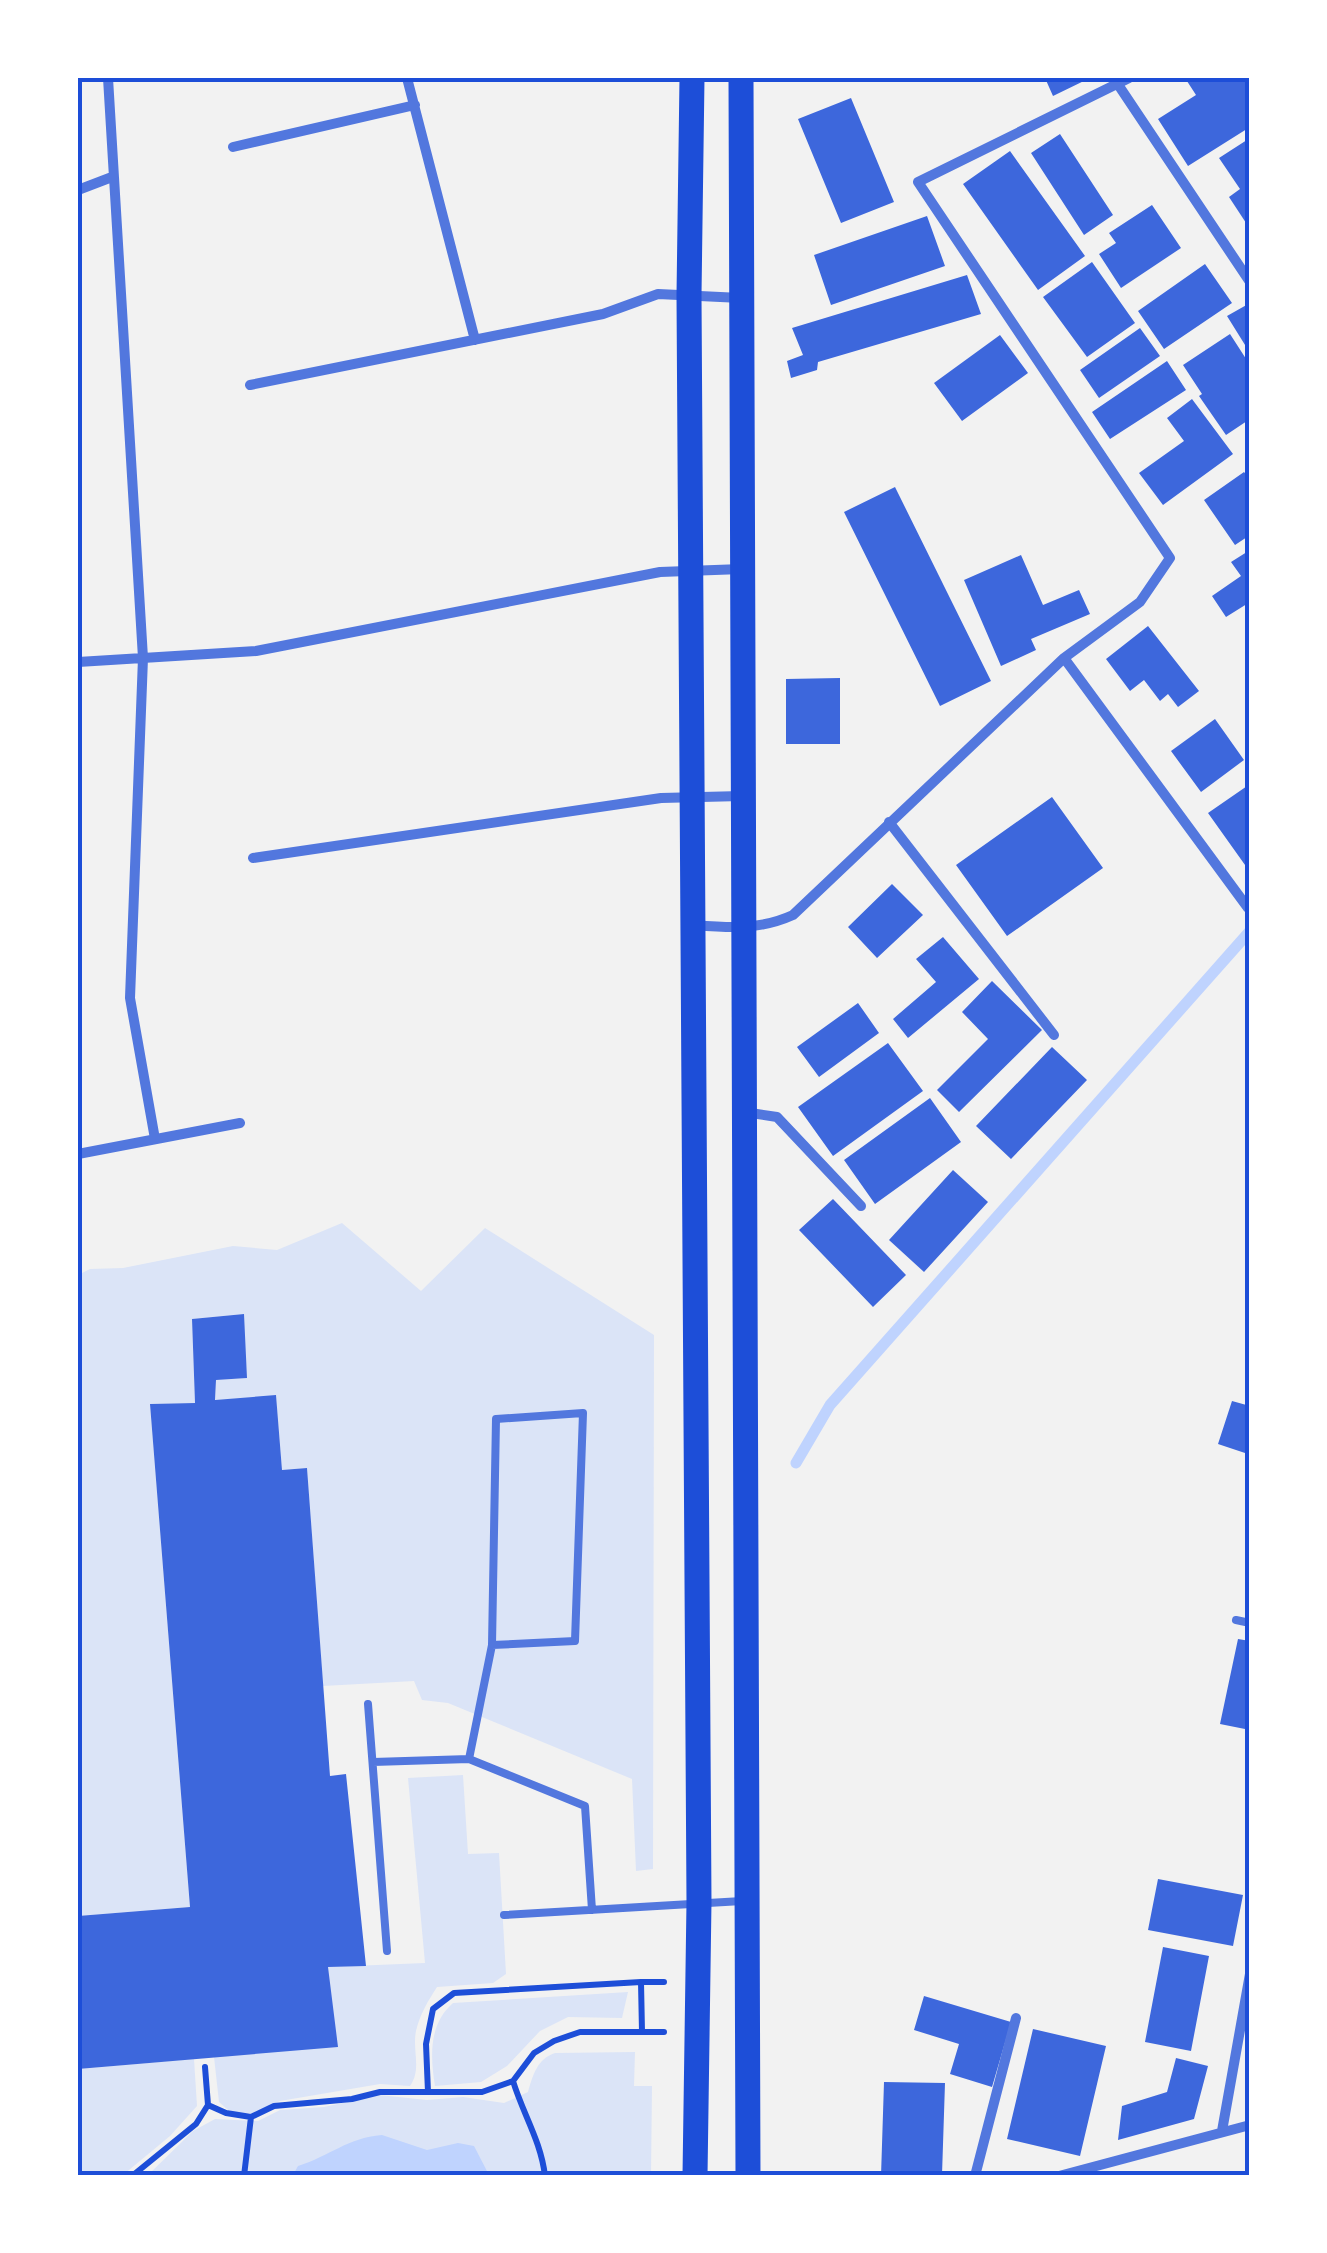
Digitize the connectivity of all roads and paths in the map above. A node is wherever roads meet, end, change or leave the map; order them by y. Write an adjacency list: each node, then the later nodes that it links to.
1 (108, 78): 9 (street)
2 (407, 78): 7 (street)
3 (692, 78): 12 (main road)
4 (741, 78): 13 (main road)
5 (1129, 78): 6 (street)
6 (1117, 83): 11 (street); 19 (street)
7 (415, 105): 8 (street); 14 (street)
8 (233, 147)
9 (112, 177): 10 (street); 18 (street)
10 (78, 190)
11 (1250, 282)
12 (689, 295): 13 (street); 14 (street); 16 (main road)
13 (742, 298): 17 (main road)
14 (476, 340): 15 (street)
15 (250, 386)
16 (691, 569): 17 (street); 18 (street); 22 (main road)
17 (743, 569): 21 (main road)
18 (143, 658): 20 (street); 31 (street)
19 (1064, 658): 23 (street); 25 (street)
20 (78, 662)
21 (743, 796): 22 (street); 27 (main road)
22 (692, 798): 24 (street); 26 (main road)
23 (889, 822): 27 (street); 28 (street)
24 (253, 858)
25 (1248, 908)
26 (693, 925): 27 (street); 41 (main road)
27 (742, 929): 29 (main road)
28 (1054, 1036)
29 (743, 1112): 33 (street); 40 (main road)
30 (240, 1123): 31 (street)
31 (155, 1139): 32 (street)
32 (78, 1154)
33 (862, 1206)
34 (1236, 1620): 35 (lane)
35 (1250, 1623)
36 (492, 1645): 36 (lane); 38 (lane)
37 (368, 1704): 39 (lane)
38 (468, 1758): 39 (lane); 42 (lane)
39 (373, 1762): 44 (lane)
40 (746, 1901): 41 (lane); 62 (main road)
41 (698, 1902): 42 (lane); 61 (main road)
42 (592, 1910): 43 (lane)
43 (504, 1915)
44 (387, 1951)
45 (1250, 1974): 57 (street)
46 (641, 1982): 47 (path); 49 (path); 53 (path)
47 (664, 1982)
48 (1016, 2018): 63 (street)
49 (642, 2032): 50 (path); 52 (path)
50 (664, 2032)
51 (205, 2066): 54 (path)
52 (513, 2081): 53 (path); 60 (path)
53 (428, 2092): 55 (path)
54 (208, 2105): 55 (path); 58 (path)
55 (251, 2117): 59 (path)
56 (1250, 2126): 57 (street)
57 (1222, 2131): 64 (street)
58 (132, 2176)
59 (244, 2176)
60 (544, 2176)
61 (694, 2176)
62 (748, 2176)
63 (975, 2176)
64 (1059, 2176)

